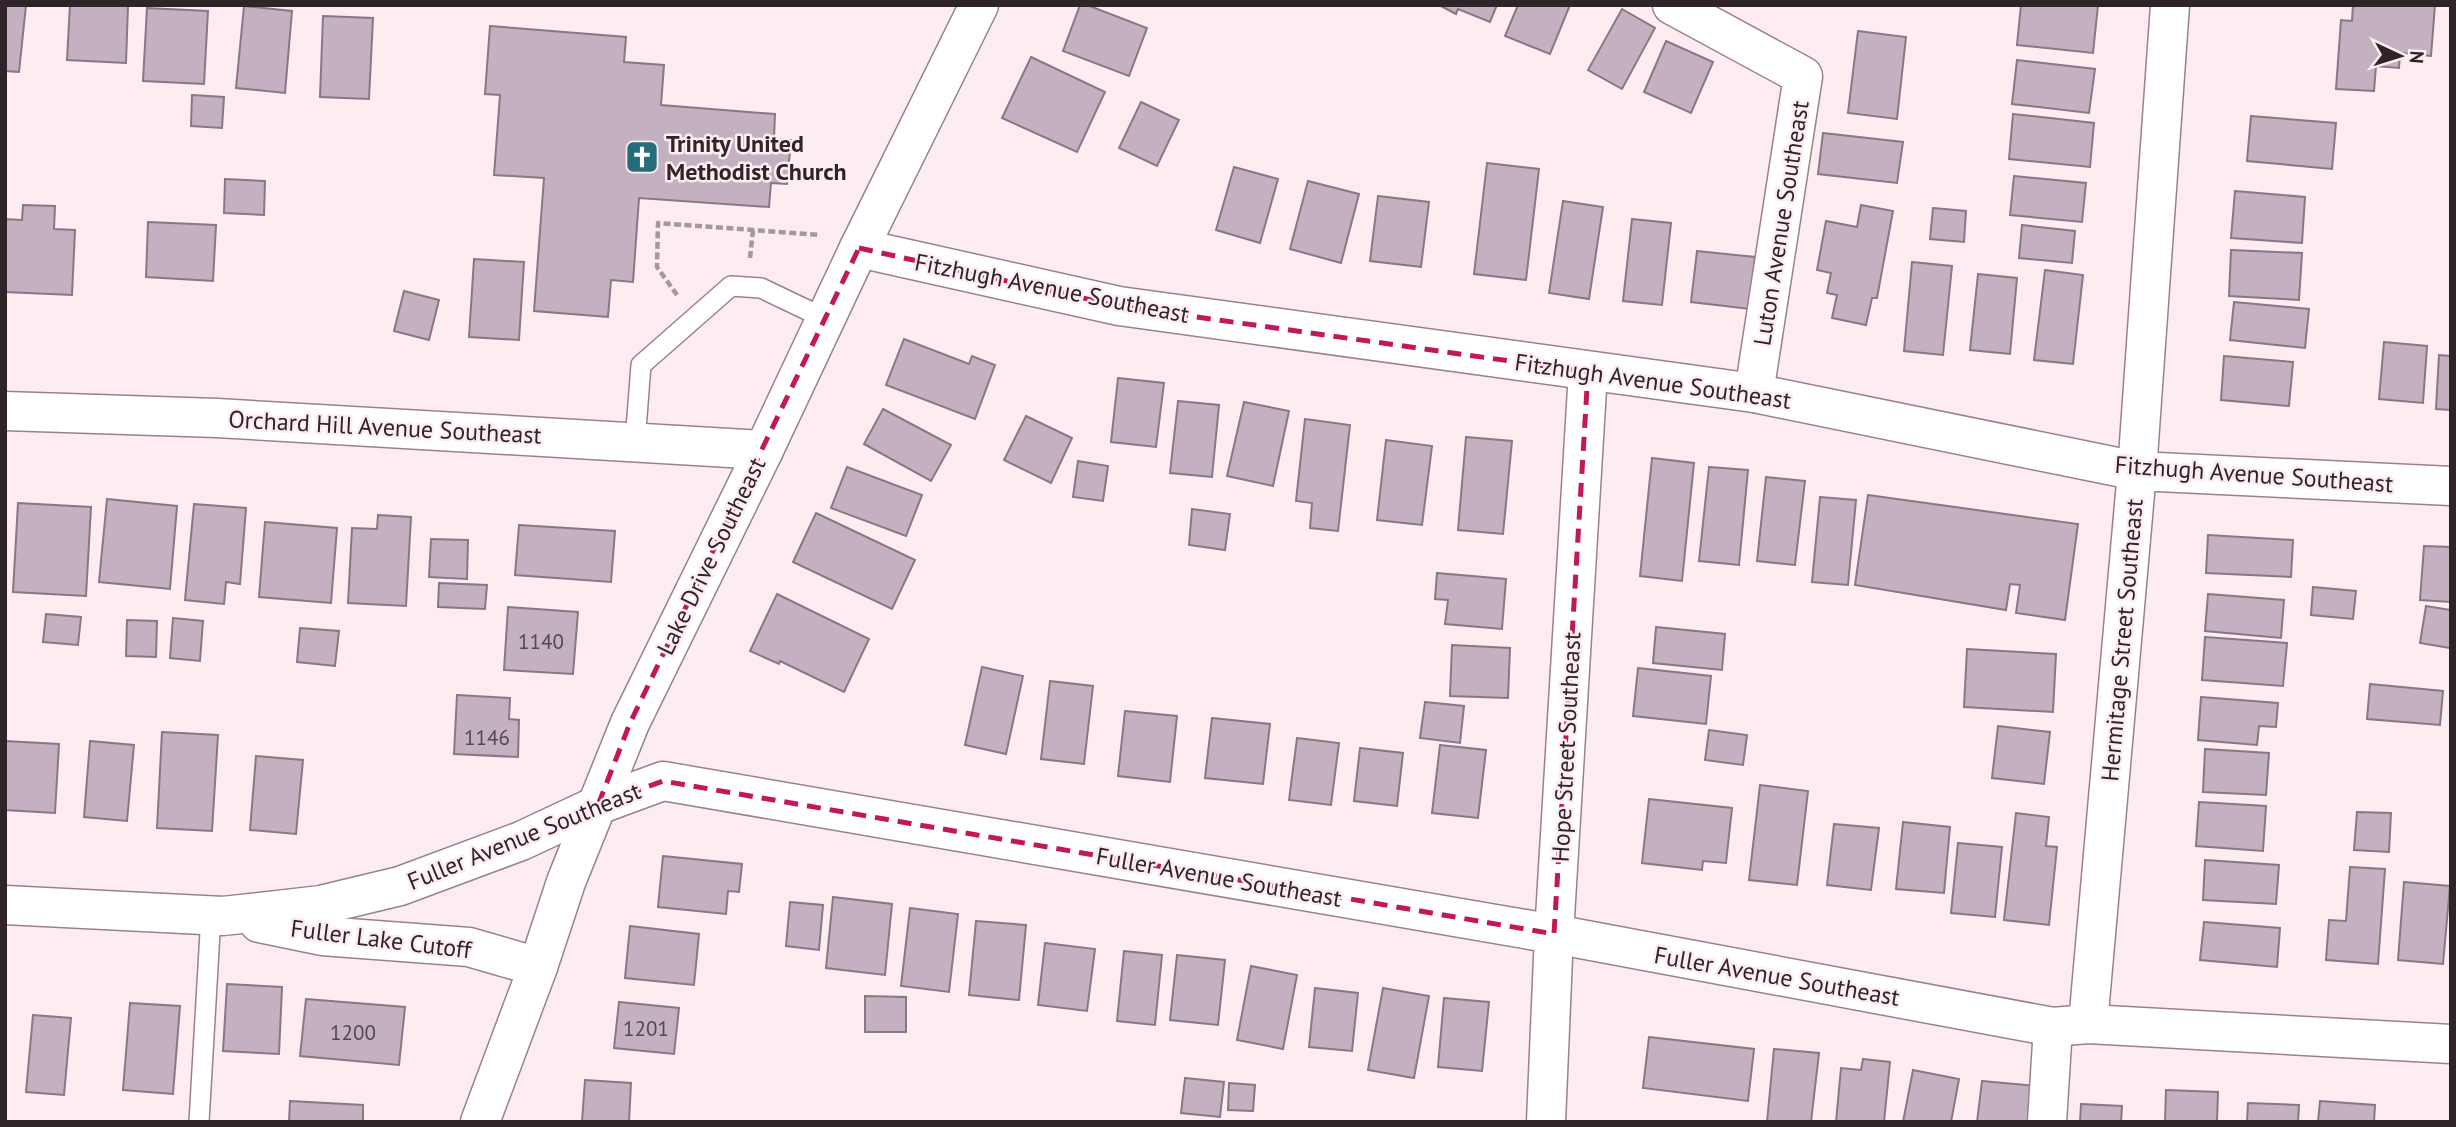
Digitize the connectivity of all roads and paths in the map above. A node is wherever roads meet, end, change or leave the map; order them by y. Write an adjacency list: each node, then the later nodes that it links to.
1 (979, 5): 5 (street, Lake Drive Southeast)
2 (1672, 5): 9 (street, Luton Avenue Southeast)
3 (2170, 5): 13 (street, Hermitage Street Southeast)
4 (820, 235): 6 (path)
5 (859, 248): 7 (street, Lake Drive Southeast); 8 (street, Fitzhugh Avenue Southeast)
6 (696, 316): 7 (lane); 11 (lane)
7 (826, 319): 12 (street, Lake Drive Southeast)
8 (1588, 372): 9 (street, Fitzhugh Avenue Southeast); 18 (street, Hope Street Southeast)
9 (1755, 393): 13 (street, Fitzhugh Avenue Southeast)
10 (5, 411): 11 (street, Orchard Hill Avenue Southeast)
11 (635, 442): 12 (street, Orchard Hill Avenue Southeast)
12 (764, 450): 15 (street, Lake Drive Southeast)
13 (2137, 471): 14 (street, Fitzhugh Avenue Southeast); 20 (street, Hermitage Street Southeast)
14 (2451, 486)
15 (597, 805): 17 (street, Fuller Avenue Southeast); 18 (street, Fuller Avenue Southeast); 19 (street, Lake Drive Southeast)
16 (5, 905): 17 (street, Fuller Avenue Southeast)
17 (217, 915): 19 (street, Fuller Lake Cutoff); 22 (lane)
18 (1555, 934): 20 (street, Fuller Avenue Southeast); 24 (street, Hope Street Southeast)
19 (538, 967): 23 (street, Lake Drive Southeast)
20 (2071, 1025): 21 (street, Fuller Avenue Southeast); 25 (street, Hermitage Street Southeast)
21 (2451, 1044)
22 (200, 1122)
23 (480, 1122)
24 (1546, 1122)
25 (2047, 1122)

